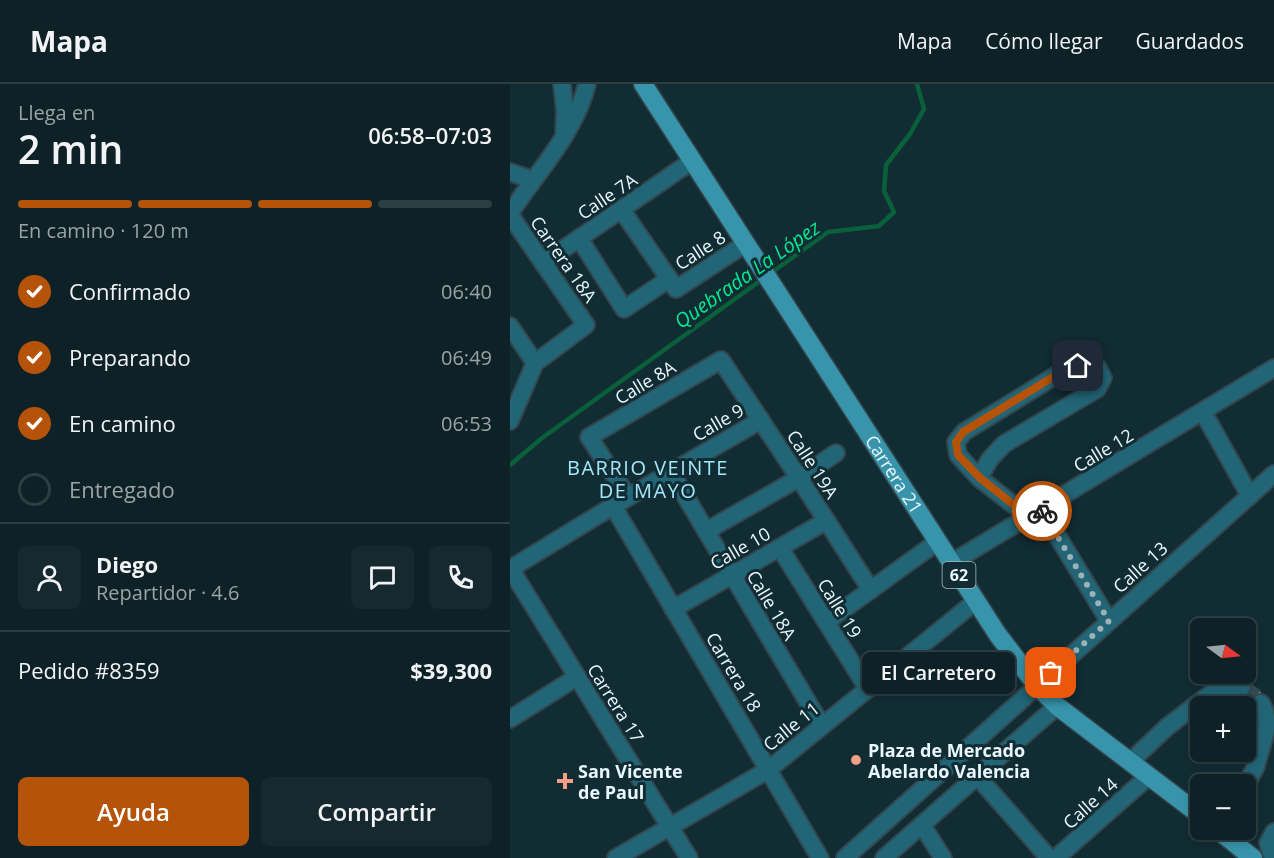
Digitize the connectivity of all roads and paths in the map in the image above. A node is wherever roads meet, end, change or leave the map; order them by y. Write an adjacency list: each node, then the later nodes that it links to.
1 (562, 84): 4 (street)
2 (587, 84): 4 (street)
3 (643, 84): 5 (main road, Carrera 21 / 62)
4 (564, 138): 7 (street)
5 (692, 161): 8 (street, Calle 7A); 11 (main road, Carrera 21 / 62)
6 (510, 172): 7 (street)
7 (532, 180): 9 (street)
8 (621, 209): 10 (street, Calle 7A); 13 (street)
9 (510, 214): 12 (street, Carrera 18A)
10 (579, 238): 12 (street, Calle 7A); 13 (street, Calle 8)
11 (745, 244): 13 (street, Calle 8); 32 (main road, Carrera 21 / 62)
12 (543, 263): 16 (street, Carrera 18A)
13 (672, 284)
14 (510, 326): 16 (street)
15 (720, 360): 19 (street, Calle 19A); 21 (street, Calle 8A)
16 (535, 363): 20 (street)
17 (1274, 368): 18 (street, Calle 12)
18 (1203, 412): 27 (street); 29 (street, Calle 12)
19 (761, 420): 23 (street, Calle 9); 25 (street, Calle 19A)
20 (510, 421)
21 (589, 437): 28 (street, Carrera 18)
22 (836, 453): 25 (street)
23 (671, 472): 28 (street, Calle 9); 31 (street, Calle 18A)
24 (1274, 474): 27 (street, Calle 13)
25 (800, 478): 30 (street, Calle 19A); 31 (street)
26 (980, 478): 26 (street); 29 (street)
27 (1250, 496): 40 (street, Calle 13)
28 (620, 501): 35 (street, Calle 9); 39 (street, Carrera 18)
29 (1035, 513): 34 (street, Calle 12); 40 (street)
30 (826, 521): 33 (street, Calle 10); 37 (street, Calle 19A)
31 (706, 531): 36 (street, Calle 18A)
32 (937, 542): 34 (main road, Carrera 21 / 62); 37 (street)
33 (780, 548): 36 (street, Calle 10); 41 (street, Calle 19)
34 (951, 563): 38 (main road, Carrera 21 / 62)
35 (510, 568): 42 (street, Carrera 17)
36 (732, 575): 39 (street, Calle 10); 51 (street, Calle 18A)
37 (871, 591): 41 (street)
38 (976, 601): 43 (main road, Carrera 21 / 62); 45 (street, Calle 11)
39 (674, 609): 55 (street, Carrera 18)
40 (1109, 621): 43 (street, Calle 13)
41 (826, 622): 45 (street, Calle 19)
42 (578, 677): 50 (street); 61 (street, Carrera 17)
43 (1037, 686): 48 (main road, Carrera 21 / 62); 67 (street, Calle 13)
44 (1242, 687): 46 (street)
45 (868, 689): 51 (street, Calle 11)
46 (1208, 696)
47 (1261, 703): 53 (street)
48 (1056, 706): 54 (main road, Carrera 21 / 62); 57 (street)
49 (1190, 710): 54 (street)
50 (510, 719)
51 (822, 726): 55 (street, Calle 11)
52 (1256, 740): 53 (street)
53 (1261, 748): 56 (street)
54 (1131, 761): 58 (main road, Carrera 21 / 62)
55 (768, 770): 61 (street, Calle 11); 66 (street, Carrera 18)
56 (1252, 774)
57 (977, 776): 60 (street); 70 (street)
58 (1149, 776): 59 (main road, Carrera 21 / 62); 71 (street, Calle 14)
59 (1190, 807)
60 (922, 825): 68 (street); 69 (street)
61 (670, 827): 64 (street, Calle 11); 65 (street, Carrera 17)
62 (1274, 832): 73 (street)
63 (1230, 840): 72 (main road)
64 (616, 858)
65 (689, 858)
66 (820, 858)
67 (845, 858)
68 (884, 858)
69 (943, 858)
70 (1049, 858)
71 (1056, 858)
72 (1252, 858)
73 (1274, 858)

